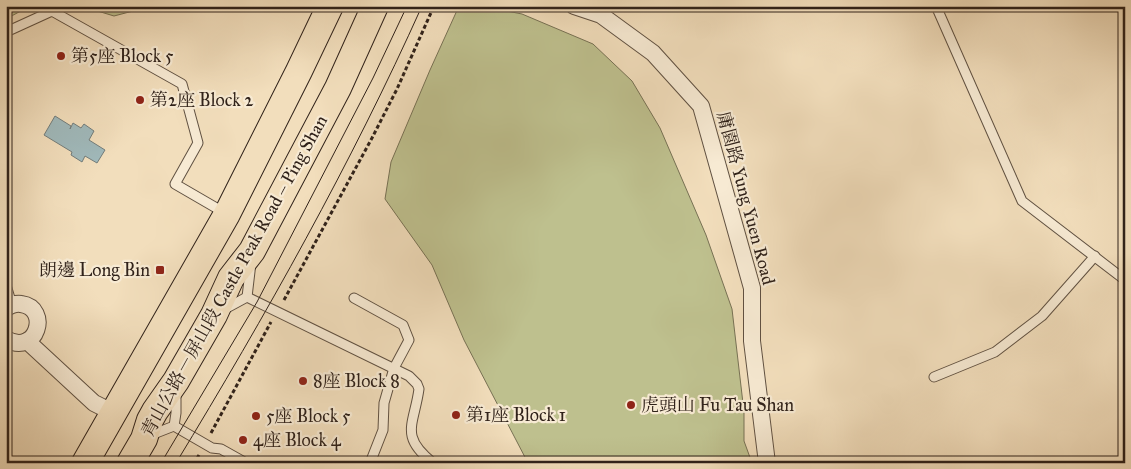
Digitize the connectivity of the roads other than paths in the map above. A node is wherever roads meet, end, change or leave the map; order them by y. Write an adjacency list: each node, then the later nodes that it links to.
1 (330, 6): 6 (main road, 青山公路－屏山段 Castle Peak Road – Ping Shan)
2 (375, 6): 7 (main road, 青山公路－屏山段 Castle Peak Road – Ping Shan)
3 (574, 6): 28 (street, 庸園路 Yung Yuen Road)
4 (936, 6): 8 (lane)
5 (6, 32): 6 (lane)
6 (227, 214): 20 (main road, 青山公路－屏山段 Castle Peak Road – Ping Shan)
7 (252, 250): 11 (lane); 14 (main road, 青山公路－屏山段 Castle Peak Road – Ping Shan)
8 (1095, 256): 9 (lane); 18 (lane)
9 (1125, 280)
10 (6, 285): 13 (lane)
11 (247, 297): 14 (lane); 17 (lane)
12 (354, 298): 17 (lane)
13 (9, 307): 16 (street)
14 (214, 315): 19 (main road, 青山公路－屏山段 Castle Peak Road – Ping Shan)
15 (6, 339): 16 (street)
16 (27, 342): 20 (street)
17 (394, 368): 26 (lane); 27 (lane)
18 (934, 377)
19 (176, 381): 21 (lane); 22 (main road, 青山公路－屏山段 Castle Peak Road – Ping Shan)
20 (114, 413): 23 (main road, 青山公路－屏山段 Castle Peak Road – Ping Shan)
21 (174, 426): 22 (lane); 25 (lane)
22 (144, 439): 24 (main road, 青山公路－屏山段 Castle Peak Road – Ping Shan)
23 (85, 463)
24 (130, 463)
25 (246, 463)
26 (370, 463)
27 (434, 463)
28 (767, 463)

